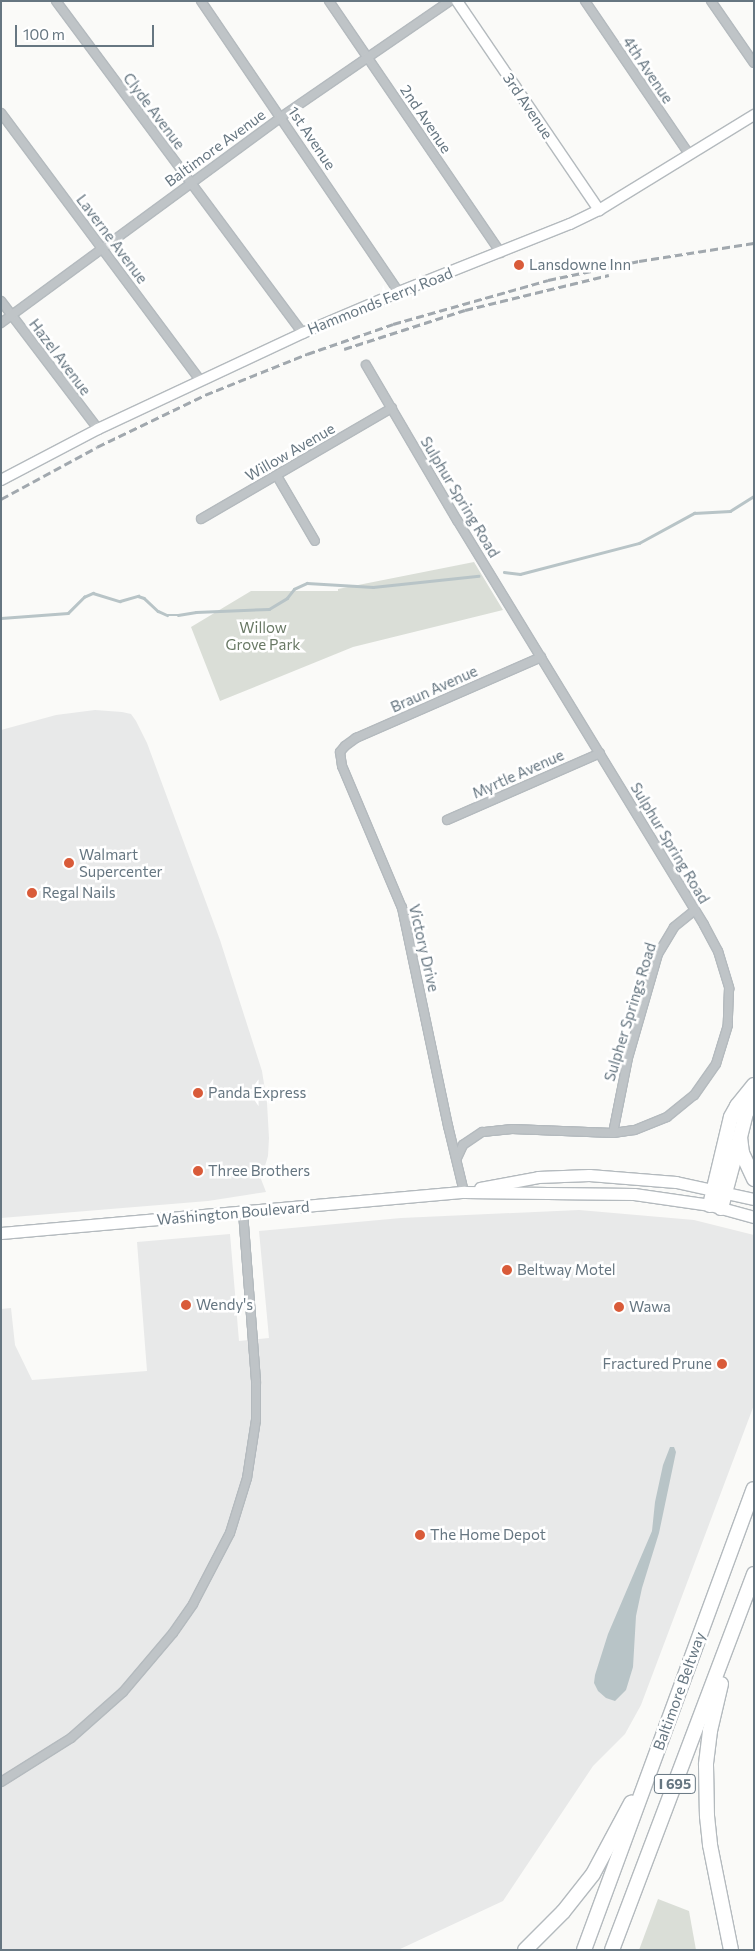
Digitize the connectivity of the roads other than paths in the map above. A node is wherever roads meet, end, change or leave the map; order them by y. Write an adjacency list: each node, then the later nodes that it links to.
1 (56, 1): 14 (street, Clyde Avenue)
2 (200, 1): 12 (street, 1st Avenue)
3 (329, 1): 8 (street, 2nd Avenue)
4 (450, 1): 8 (street, Baltimore Avenue)
5 (457, 1): 15 (street, 3rd Avenue)
6 (585, 1): 13 (street, 4th Avenue)
7 (711, 1): 9 (street)
8 (368, 58): 12 (street, Baltimore Avenue); 17 (street, 2nd Avenue)
9 (754, 63)
10 (1, 114): 16 (street, Laverne Avenue)
11 (754, 115): 13 (street, Hammonds Ferry Road)
12 (281, 117): 14 (street, Baltimore Avenue); 18 (street, 1st Avenue)
13 (689, 154): 15 (street, Hammonds Ferry Road)
14 (190, 182): 16 (street, Baltimore Avenue); 22 (street, Clyde Avenue)
15 (599, 210): 17 (street, Hammonds Ferry Road)
16 (102, 248): 20 (street, Baltimore Avenue); 24 (street, Laverne Avenue)
17 (501, 253): 18 (street, Hammonds Ferry Road)
18 (399, 292): 22 (street, Hammonds Ferry Road)
19 (1, 301): 20 (street, Hazel Avenue)
20 (12, 315): 21 (street, Baltimore Avenue); 26 (street, Hazel Avenue)
21 (1, 323)
22 (303, 333): 24 (street, Hammonds Ferry Road)
23 (366, 365): 25 (street, Sulphur Spring Road)
24 (200, 380): 26 (street, Hammonds Ferry Road)
25 (392, 408): 27 (street, Willow Avenue); 31 (street, Sulphur Spring Road)
26 (98, 429): 28 (street, Hammonds Ferry Road)
27 (277, 476): 29 (street, Willow Avenue); 30 (street)
28 (1, 480)
29 (201, 519)
30 (315, 541)
31 (541, 657): 32 (street, Braun Avenue); 33 (street, Sulphur Spring Road)
32 (340, 752): 40 (street, Victory Drive)
33 (600, 753): 34 (street, Myrtle Avenue); 35 (street, Sulphur Spring Road)
34 (447, 820)
35 (695, 910): 38 (street, Sulpher Springs Road); 38 (street, Sulphur Spring Road)
36 (754, 1085): 42 (highway)
37 (754, 1101): 39 (highway)
38 (613, 1133): 40 (street, Sulphur Spring Road)
39 (740, 1137): 41 (highway); 42 (highway)
40 (457, 1158): 43 (street)
41 (754, 1179)
42 (719, 1190): 43 (main road, Washington Boulevard); 44 (main road, Washington Boulevard); 45 (highway)
43 (464, 1192): 45 (main road, Washington Boulevard); 46 (main road, Washington Boulevard)
44 (754, 1199)
45 (715, 1206): 47 (main road, Washington Boulevard)
46 (242, 1212): 48 (main road, Washington Boulevard); 53 (street)
47 (754, 1217)
48 (1, 1233)
49 (754, 1489): 52 (highway, Baltimore Beltway / I 695)
50 (754, 1574): 51 (highway, Baltimore Beltway / I 695)
51 (738, 1618): 54 (highway); 57 (highway, Baltimore Beltway / I 695)
52 (657, 1754): 55 (highway); 56 (highway, Baltimore Beltway / I 695)
53 (1, 1782)
54 (715, 1874): 58 (highway); 59 (highway)
55 (525, 1950)
56 (584, 1950)
57 (612, 1950)
58 (728, 1950)
59 (731, 1950)

